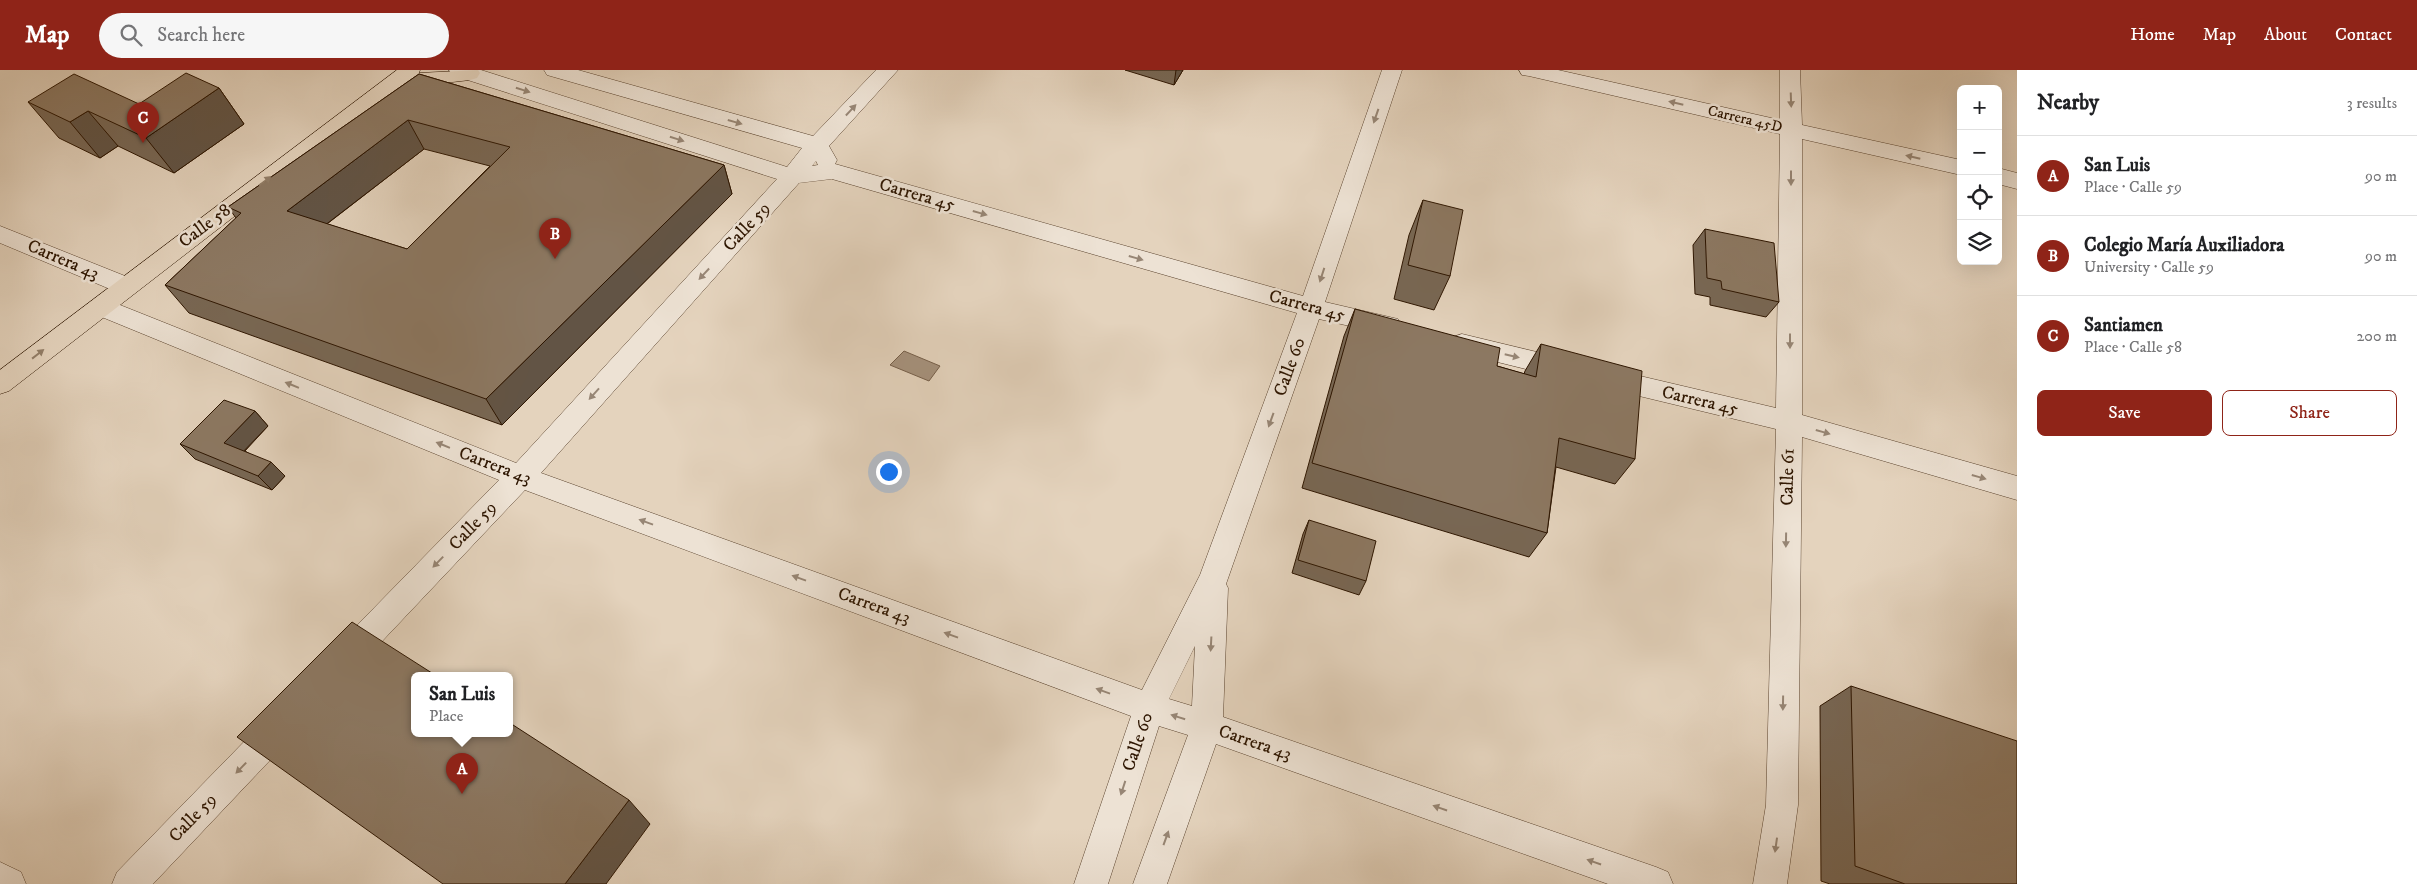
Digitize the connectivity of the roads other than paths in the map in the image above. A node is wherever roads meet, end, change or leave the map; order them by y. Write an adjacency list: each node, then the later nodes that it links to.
1 (554, 70): 8 (street)
2 (888, 70): 13 (street, Calle 59, one-way to 2)
3 (1392, 70): 22 (street, Calle 60, one-way to 22)
4 (1529, 70): 12 (street, Carrera 45D, one-way to 4)
5 (1790, 70): 12 (street, Calle 61, one-way to 12)
6 (478, 73): 7 (main road); 10 (street, Carrera 45, one-way to 10)
7 (402, 76): 20 (main road, Calle 58, one-way to 7)
8 (610, 86): 9 (street); 10 (street)
9 (646, 96): 11 (street); 13 (street, one-way to 13)
10 (587, 110): 11 (street, Carrera 45)
11 (622, 122): 16 (street, Carrera 45, one-way to 16)
12 (1791, 130): 14 (street, Carrera 45D, one-way to 12); 24 (street, Calle 61, one-way to 24)
13 (817, 145): 15 (street); 16 (street, Calle 59)
14 (1957, 167)
15 (832, 170): 16 (street, Carrera 45); 22 (street, Carrera 45, one-way to 22)
16 (792, 176): 25 (street, Calle 59, one-way to 25)
17 (2002, 177): 18 (street)
18 (2017, 181)
19 (0, 234): 20 (street, Carrera 43)
20 (126, 286): 21 (main road, Calle 58)
21 (100, 307): 23 (main road, Calle 58, one-way to 21); 25 (street, Carrera 43, one-way to 21)
22 (1311, 308): 24 (street, Carrera 45, one-way to 24); 27 (street, Calle 60, one-way to 27)
23 (0, 384)
24 (1789, 422): 26 (street, Carrera 45, one-way to 26); 38 (street, Calle 61, one-way to 38)
25 (520, 477): 28 (street, Calle 59, one-way to 28); 30 (street, Carrera 43, one-way to 25)
26 (2017, 488)
27 (1214, 578): 30 (street, Calle 60); 31 (street, Calle 60, one-way to 31)
28 (321, 684)
29 (301, 705): 34 (street, Calle 59, one-way to 34)
30 (1149, 708): 31 (street, Carrera 43, one-way to 30); 35 (street, Calle 60, one-way to 35)
31 (1207, 726): 36 (street, Calle 60, one-way to 31); 37 (street, Carrera 43, one-way to 31)
32 (0, 879): 33 (street)
33 (10, 884)
34 (129, 884)
35 (1091, 884)
36 (1150, 884)
37 (1656, 884)
38 (1770, 884)

